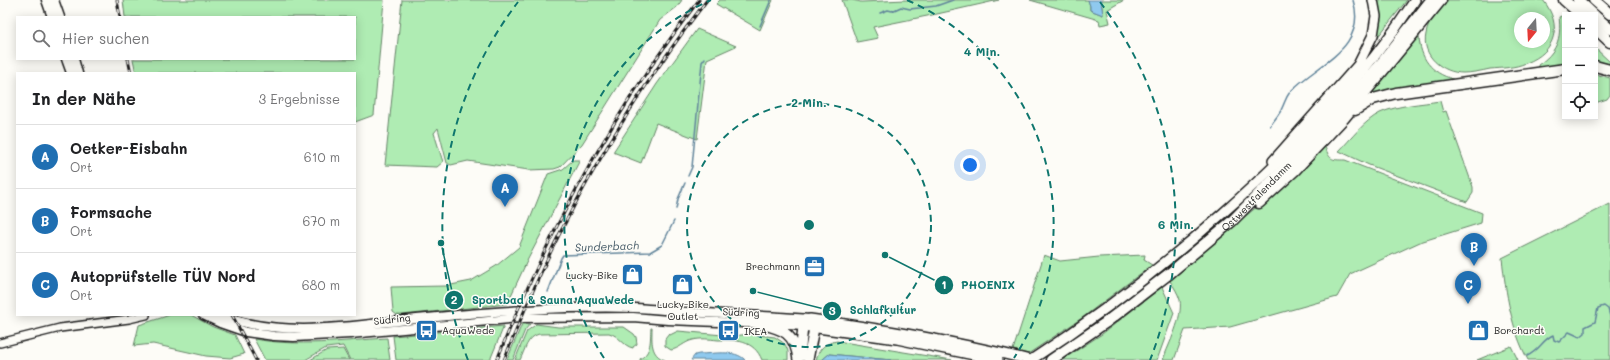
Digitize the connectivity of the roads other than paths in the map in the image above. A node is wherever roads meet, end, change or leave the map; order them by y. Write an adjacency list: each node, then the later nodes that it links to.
1 (46, 0): 13 (main road)
2 (54, 0): 14 (main road)
3 (1374, 0): 27 (main road)
4 (1415, 0): 27 (main road, Ostwestfalendamm)
5 (1431, 0): 27 (highway, Ostwestfalendamm)
6 (1441, 0): 26 (highway)
7 (1564, 0): 10 (highway)
8 (1578, 0): 11 (highway)
9 (1594, 0): 12 (highway)
10 (1578, 12)
11 (1592, 12)
12 (1610, 14)
13 (52, 16)
14 (60, 16)
15 (1598, 18): 16 (highway)
16 (1610, 29)
17 (1598, 31): 18 (highway)
18 (1610, 42)
19 (66, 60): 24 (main road)
20 (74, 60): 25 (main road)
21 (1598, 67): 23 (highway)
22 (1562, 68): 26 (highway)
23 (1610, 70)
24 (71, 72)
25 (78, 72)
26 (1344, 118): 27 (highway)
27 (1319, 128): 28 (highway, Ostwestfalendamm); 28 (main road, Ostwestfalendamm)
28 (1309, 138): 40 (main road, Ostwestfalendamm); 41 (highway, Ostwestfalendamm)
29 (142, 316): 36 (street)
30 (205, 316): 33 (main road, Südring)
31 (222, 316): 32 (main road, Südring)
32 (810, 319): 34 (main road); 35 (main road); 40 (main road, Südring)
33 (756, 323): 34 (main road, Südring); 37 (main road)
34 (803, 326): 35 (main road, Südring); 37 (main road)
35 (814, 328): 38 (main road); 39 (main road, Südring)
36 (0, 343)
37 (798, 360)
38 (808, 360)
39 (998, 360)
40 (1031, 360)
41 (1051, 360)

